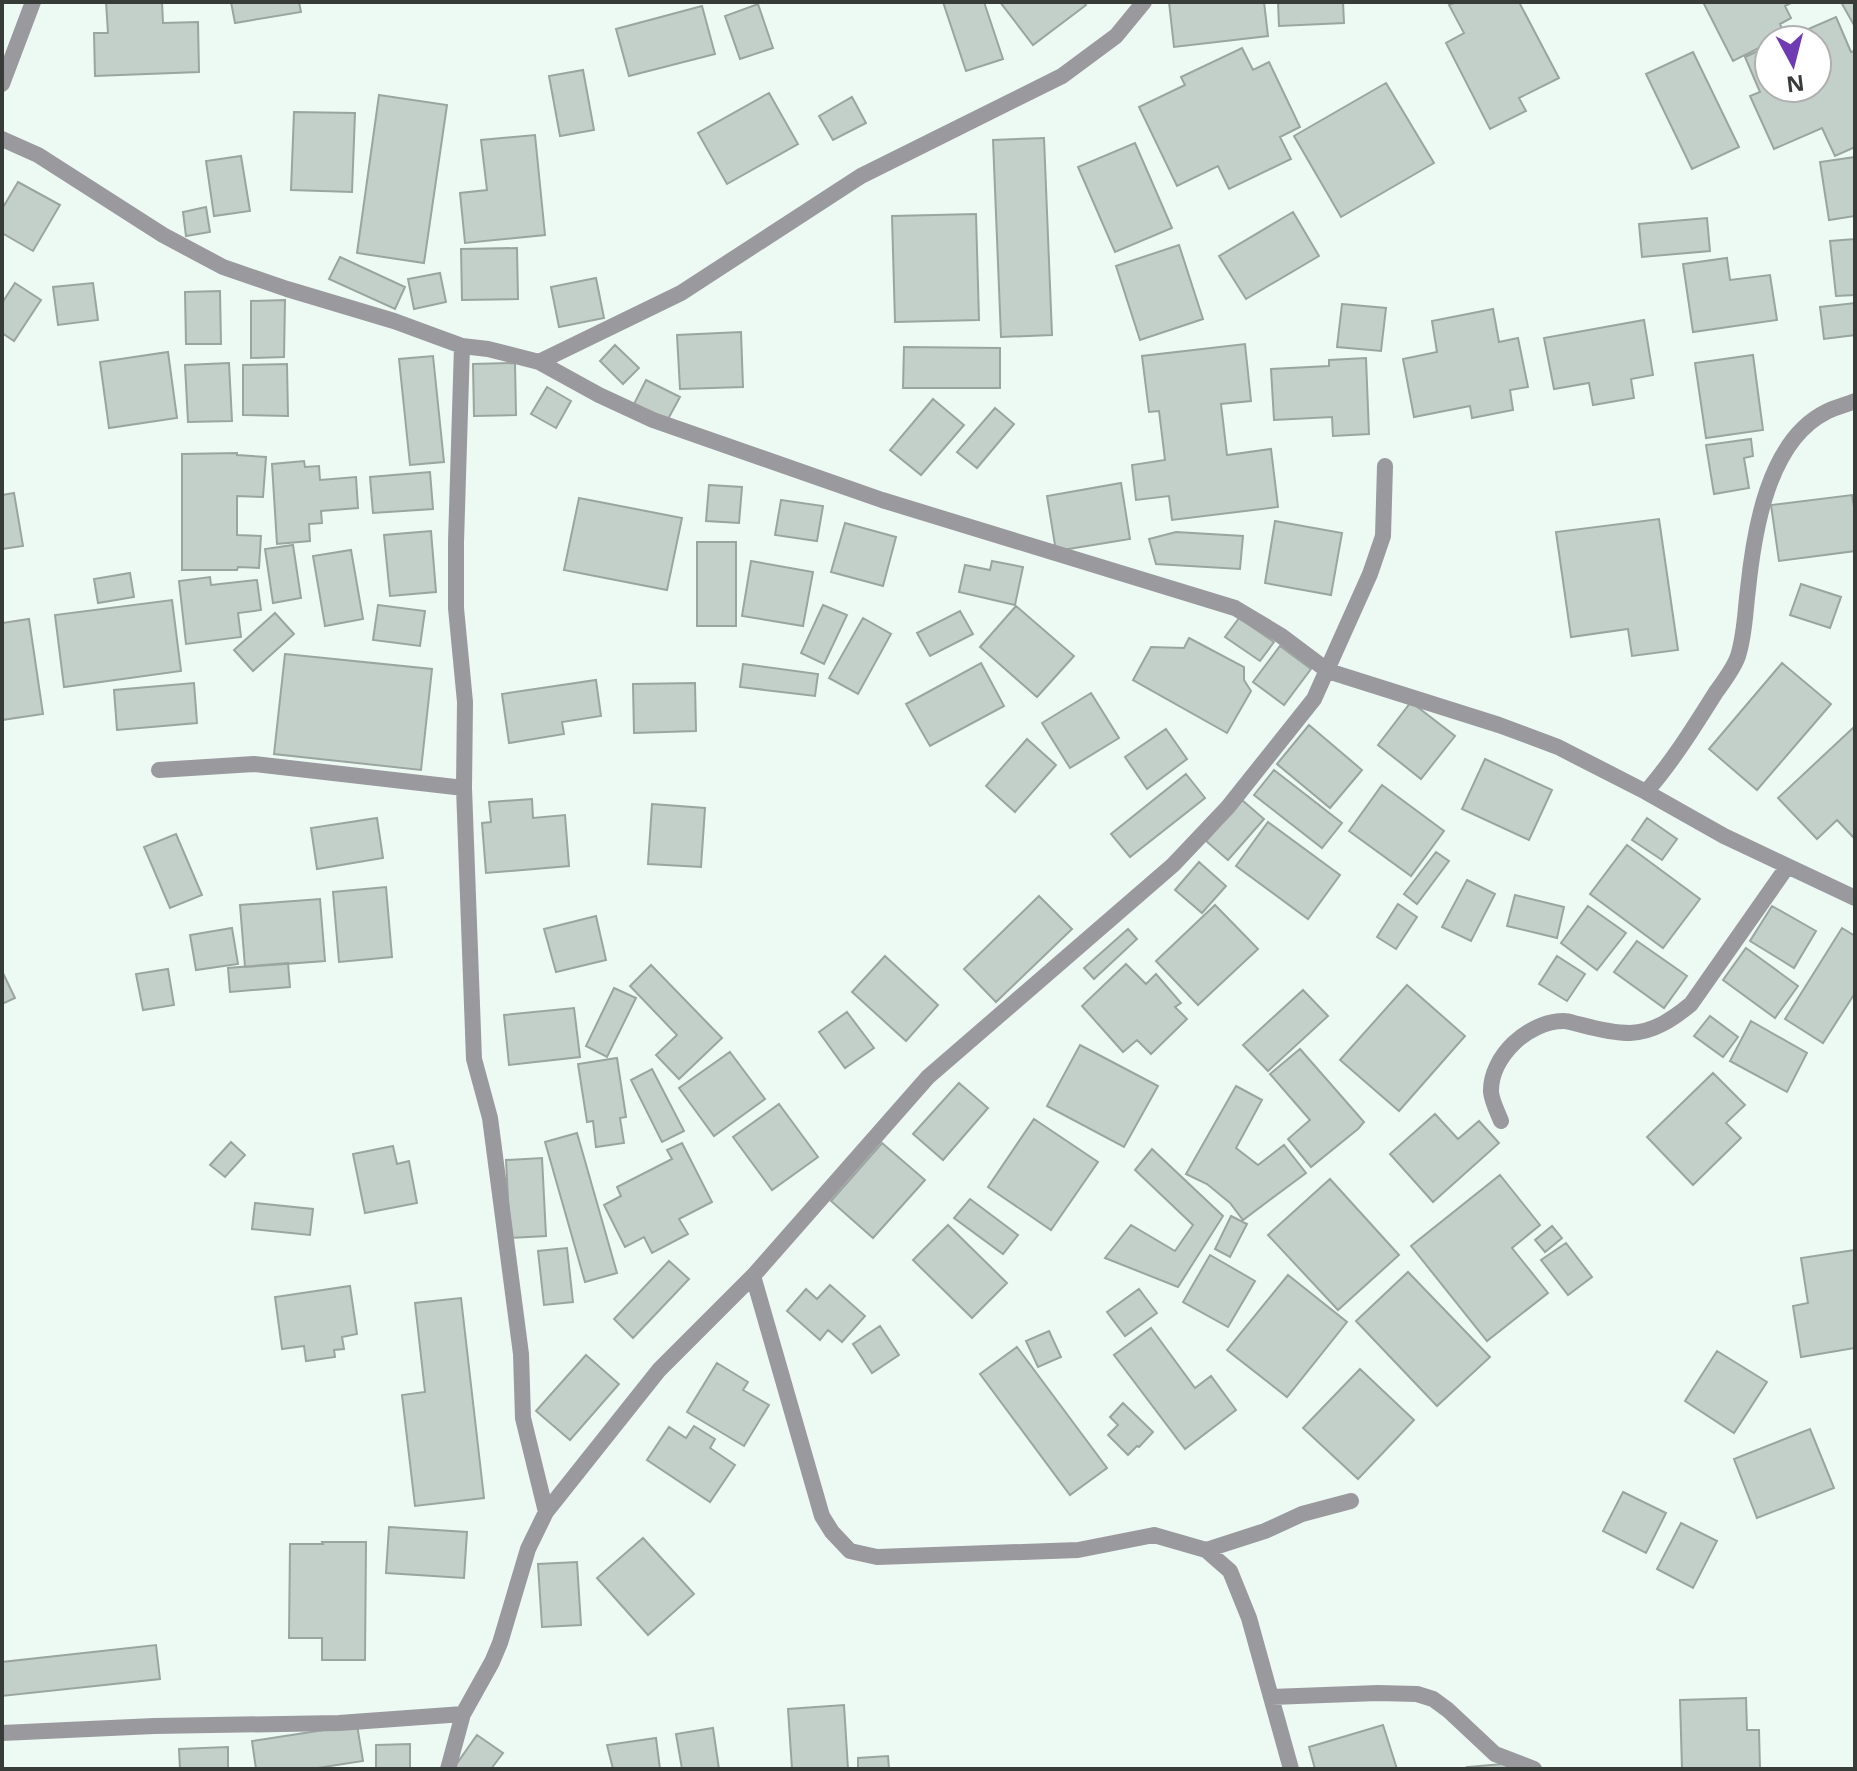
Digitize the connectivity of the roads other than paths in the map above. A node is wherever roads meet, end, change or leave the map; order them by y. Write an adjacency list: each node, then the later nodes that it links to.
1 (33, 2): 3 (street)
2 (1144, 2): 6 (street)
3 (2, 84)
4 (2, 139): 5 (street)
5 (462, 346): 6 (street); 11 (street)
6 (539, 362): 9 (street)
7 (1855, 401): 12 (street)
8 (1385, 466): 9 (street)
9 (1328, 671): 12 (street); 16 (street)
10 (159, 770): 11 (street)
11 (464, 788): 18 (street)
12 (1646, 792): 13 (street)
13 (1787, 867): 14 (street); 15 (street)
14 (1855, 898)
15 (1501, 1121)
16 (753, 1276): 18 (street); 19 (street)
17 (1351, 1501): 19 (street)
18 (546, 1512): 21 (street)
19 (1206, 1550): 20 (street)
20 (1271, 1697): 24 (street); 25 (street)
21 (463, 1714): 22 (street); 23 (street)
22 (2, 1733)
23 (448, 1769)
24 (1291, 1769)
25 (1534, 1769)

